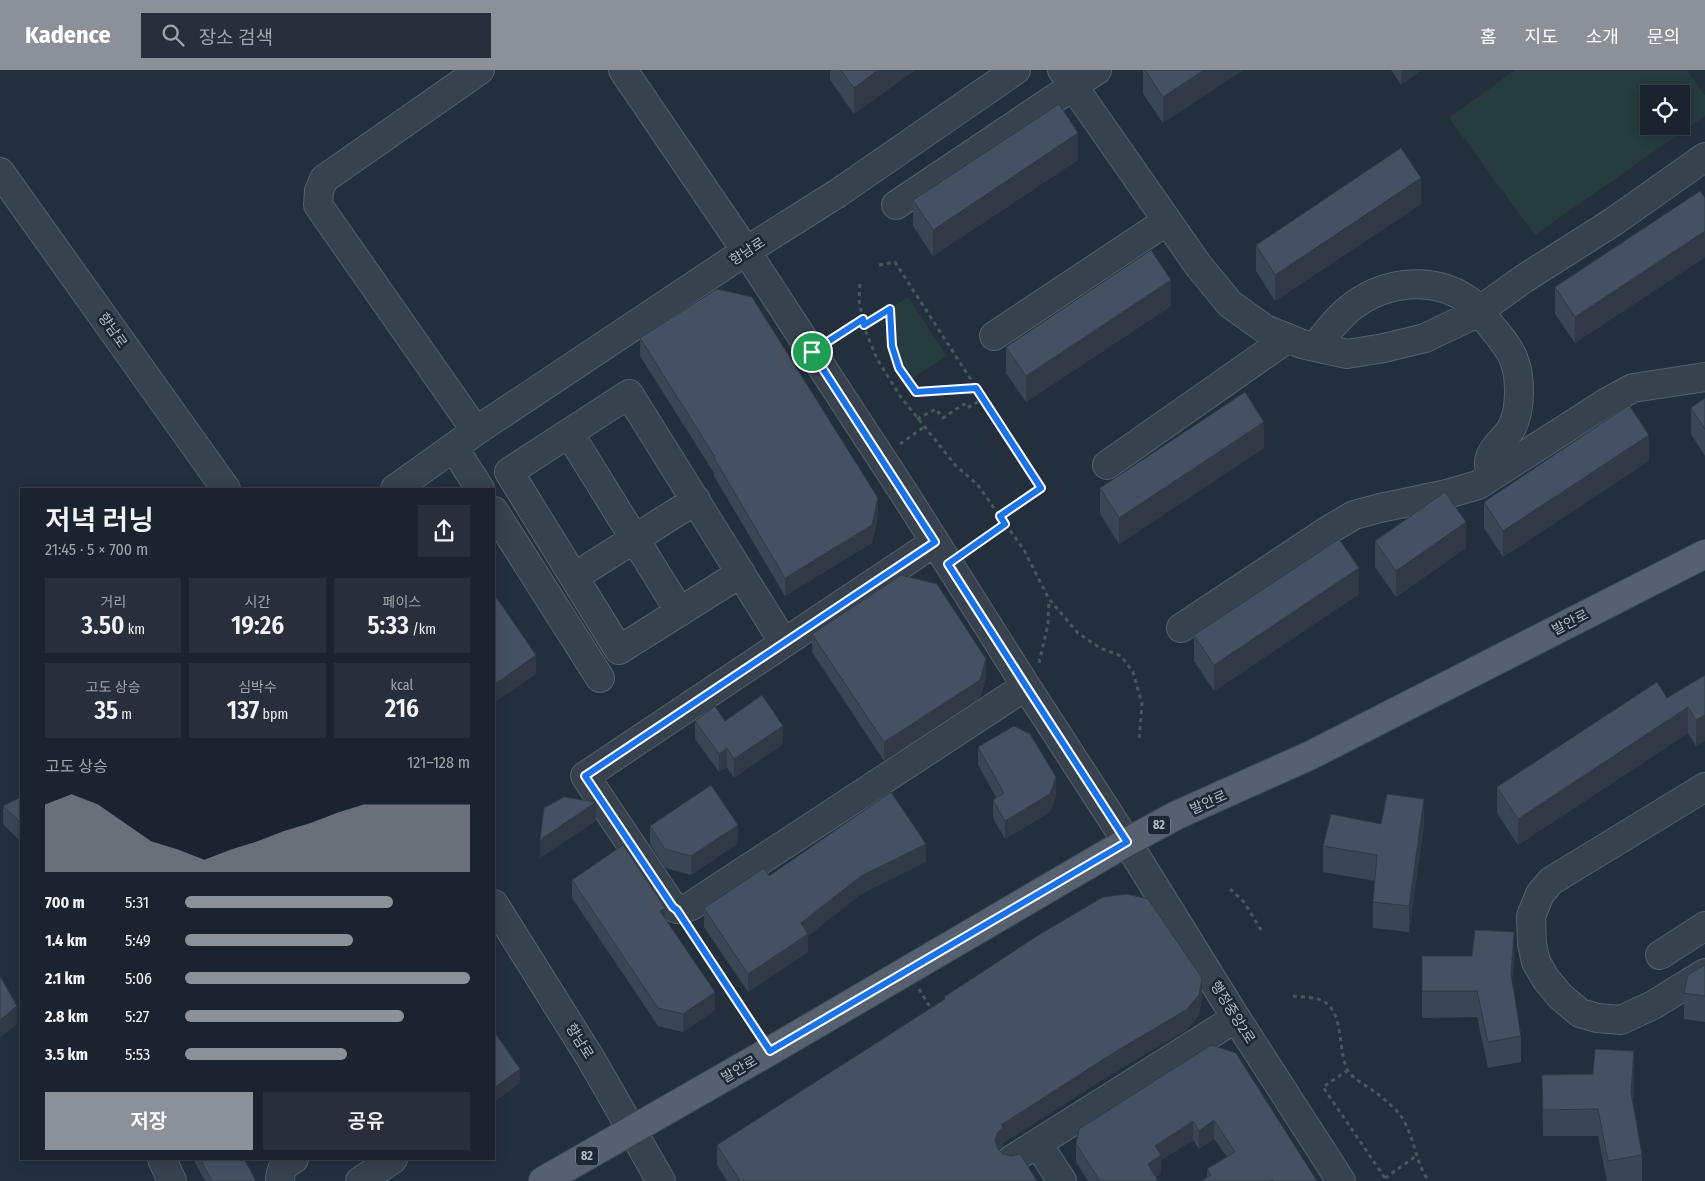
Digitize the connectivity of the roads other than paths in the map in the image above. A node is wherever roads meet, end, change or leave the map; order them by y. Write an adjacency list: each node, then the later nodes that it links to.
1 (480, 70): 16 (street)
2 (623, 70): 10 (street, 행정중앙2로)
3 (1016, 70): 10 (street, 향남로)
4 (1097, 70): 5 (street)
5 (1068, 78): 8 (street); 9 (street)
6 (1701, 167): 11 (street)
7 (0, 172): 21 (street, 향남로)
8 (896, 205)
9 (1167, 221): 12 (street); 13 (street)
10 (746, 251): 16 (street, 향남로); 27 (street, 행정중앙2로)
11 (1479, 311): 14 (street); 14 (street); 20 (street)
12 (994, 336)
13 (1288, 338): 14 (street); 19 (street)
14 (1315, 347)
15 (1705, 377): 20 (street)
16 (476, 431): 18 (street, 향남로)
17 (570, 433): 24 (street); 26 (street); 30 (street)
18 (454, 448): 22 (street, 향남로); 23 (street)
19 (1107, 465)
20 (1492, 476): 32 (street)
21 (225, 488)
22 (396, 488)
23 (479, 488)
24 (696, 500): 26 (street); 29 (street)
25 (495, 513): 34 (street)
26 (634, 538): 30 (street); 31 (street)
27 (942, 553): 33 (street); 35 (street, 행정중앙2로)
28 (1705, 554): 37 (main road, 발안로 / 82)
29 (741, 573): 31 (street); 33 (street)
30 (574, 577): 31 (street)
31 (680, 612)
32 (1181, 628)
33 (784, 643): 35 (street)
34 (600, 678)
35 (1026, 686): 37 (street, 행정중앙2로)
36 (1705, 787): 41 (street)
37 (1127, 842): 42 (street, 행정중앙2로); 43 (main road, 발안로 / 82)
38 (495, 906): 43 (street, 향남로)
39 (1705, 926): 40 (street)
40 (1660, 955)
41 (1705, 973)
42 (1236, 1018): 44 (street); 55 (street, 행정중앙2로)
43 (631, 1131): 52 (main road, 발안로 / 82); 53 (street, 향남로)
44 (1038, 1144): 48 (street); 54 (street)
45 (162, 1160): 49 (street)
46 (292, 1160): 50 (street)
47 (392, 1160): 51 (street)
48 (1011, 1160)
49 (172, 1181)
50 (280, 1181)
51 (360, 1181)
52 (543, 1181)
53 (661, 1181)
54 (1062, 1181)
55 (1341, 1181)

